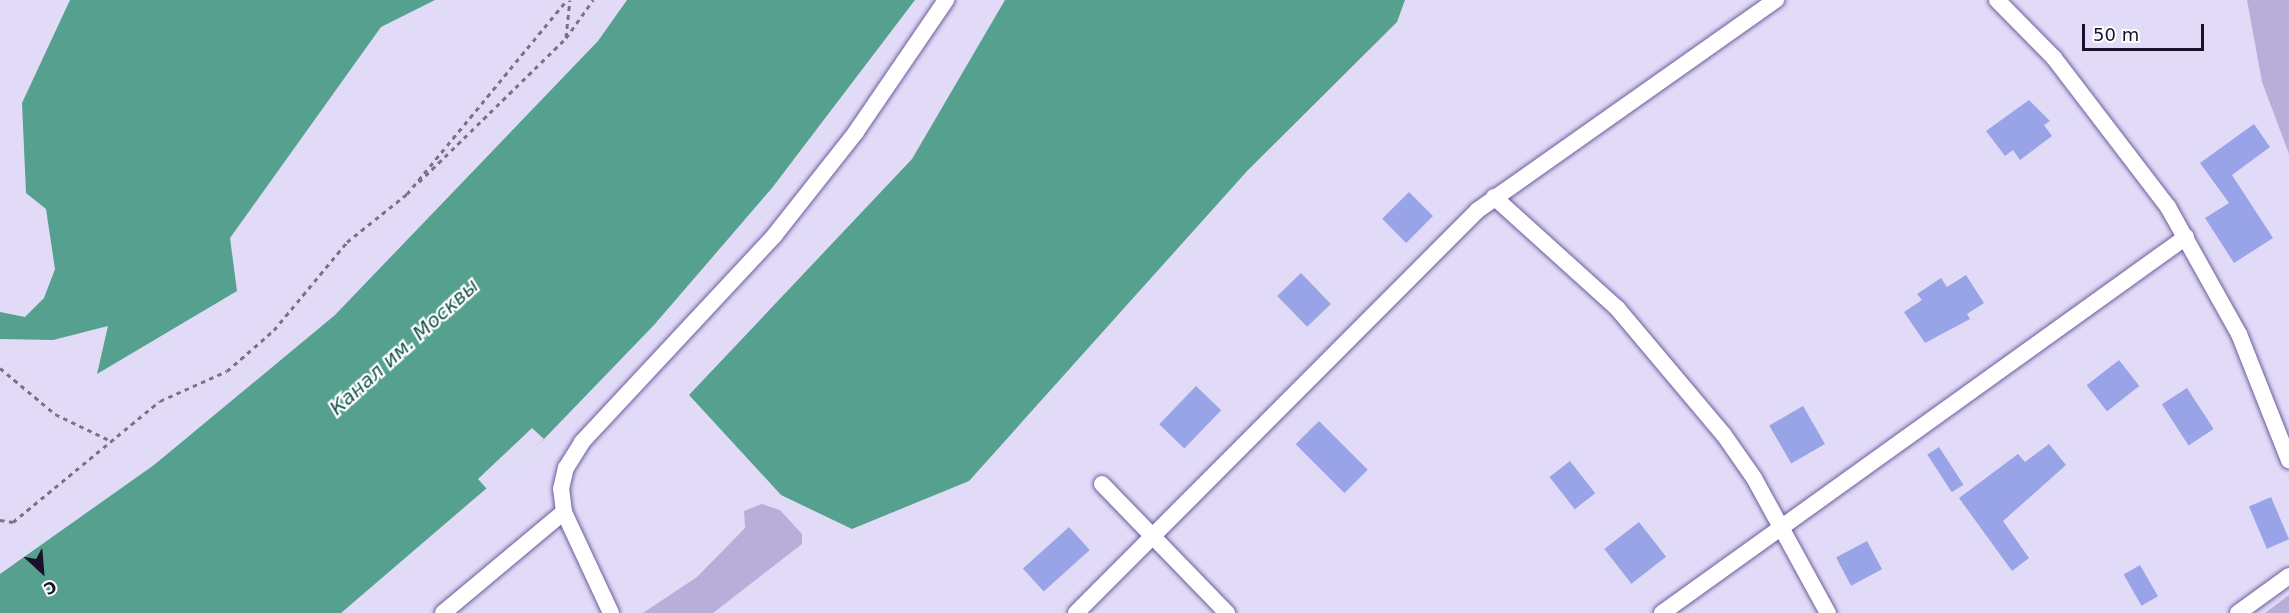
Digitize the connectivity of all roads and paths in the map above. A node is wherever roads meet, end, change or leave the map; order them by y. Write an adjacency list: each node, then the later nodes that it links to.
1 (569, 0): 6 (path); 7 (path)
2 (593, 0): 6 (path)
3 (946, 0): 14 (street)
4 (1776, 0): 8 (street)
5 (1997, 0): 9 (street)
6 (566, 38): 7 (path)
7 (406, 194): 11 (path)
8 (1494, 197): 16 (street); 17 (street)
9 (2186, 237): 12 (street); 16 (street)
10 (0, 368): 11 (path)
11 (111, 441): 15 (path)
12 (2289, 460)
13 (1102, 484): 17 (street)
14 (564, 512): 19 (street); 20 (street)
15 (0, 520)
16 (1781, 523): 23 (street); 24 (street)
17 (1155, 534): 21 (street); 22 (street)
18 (2289, 576): 25 (street)
19 (443, 613)
20 (611, 613)
21 (1076, 613)
22 (1227, 613)
23 (1662, 613)
24 (1828, 613)
25 (2238, 613)

